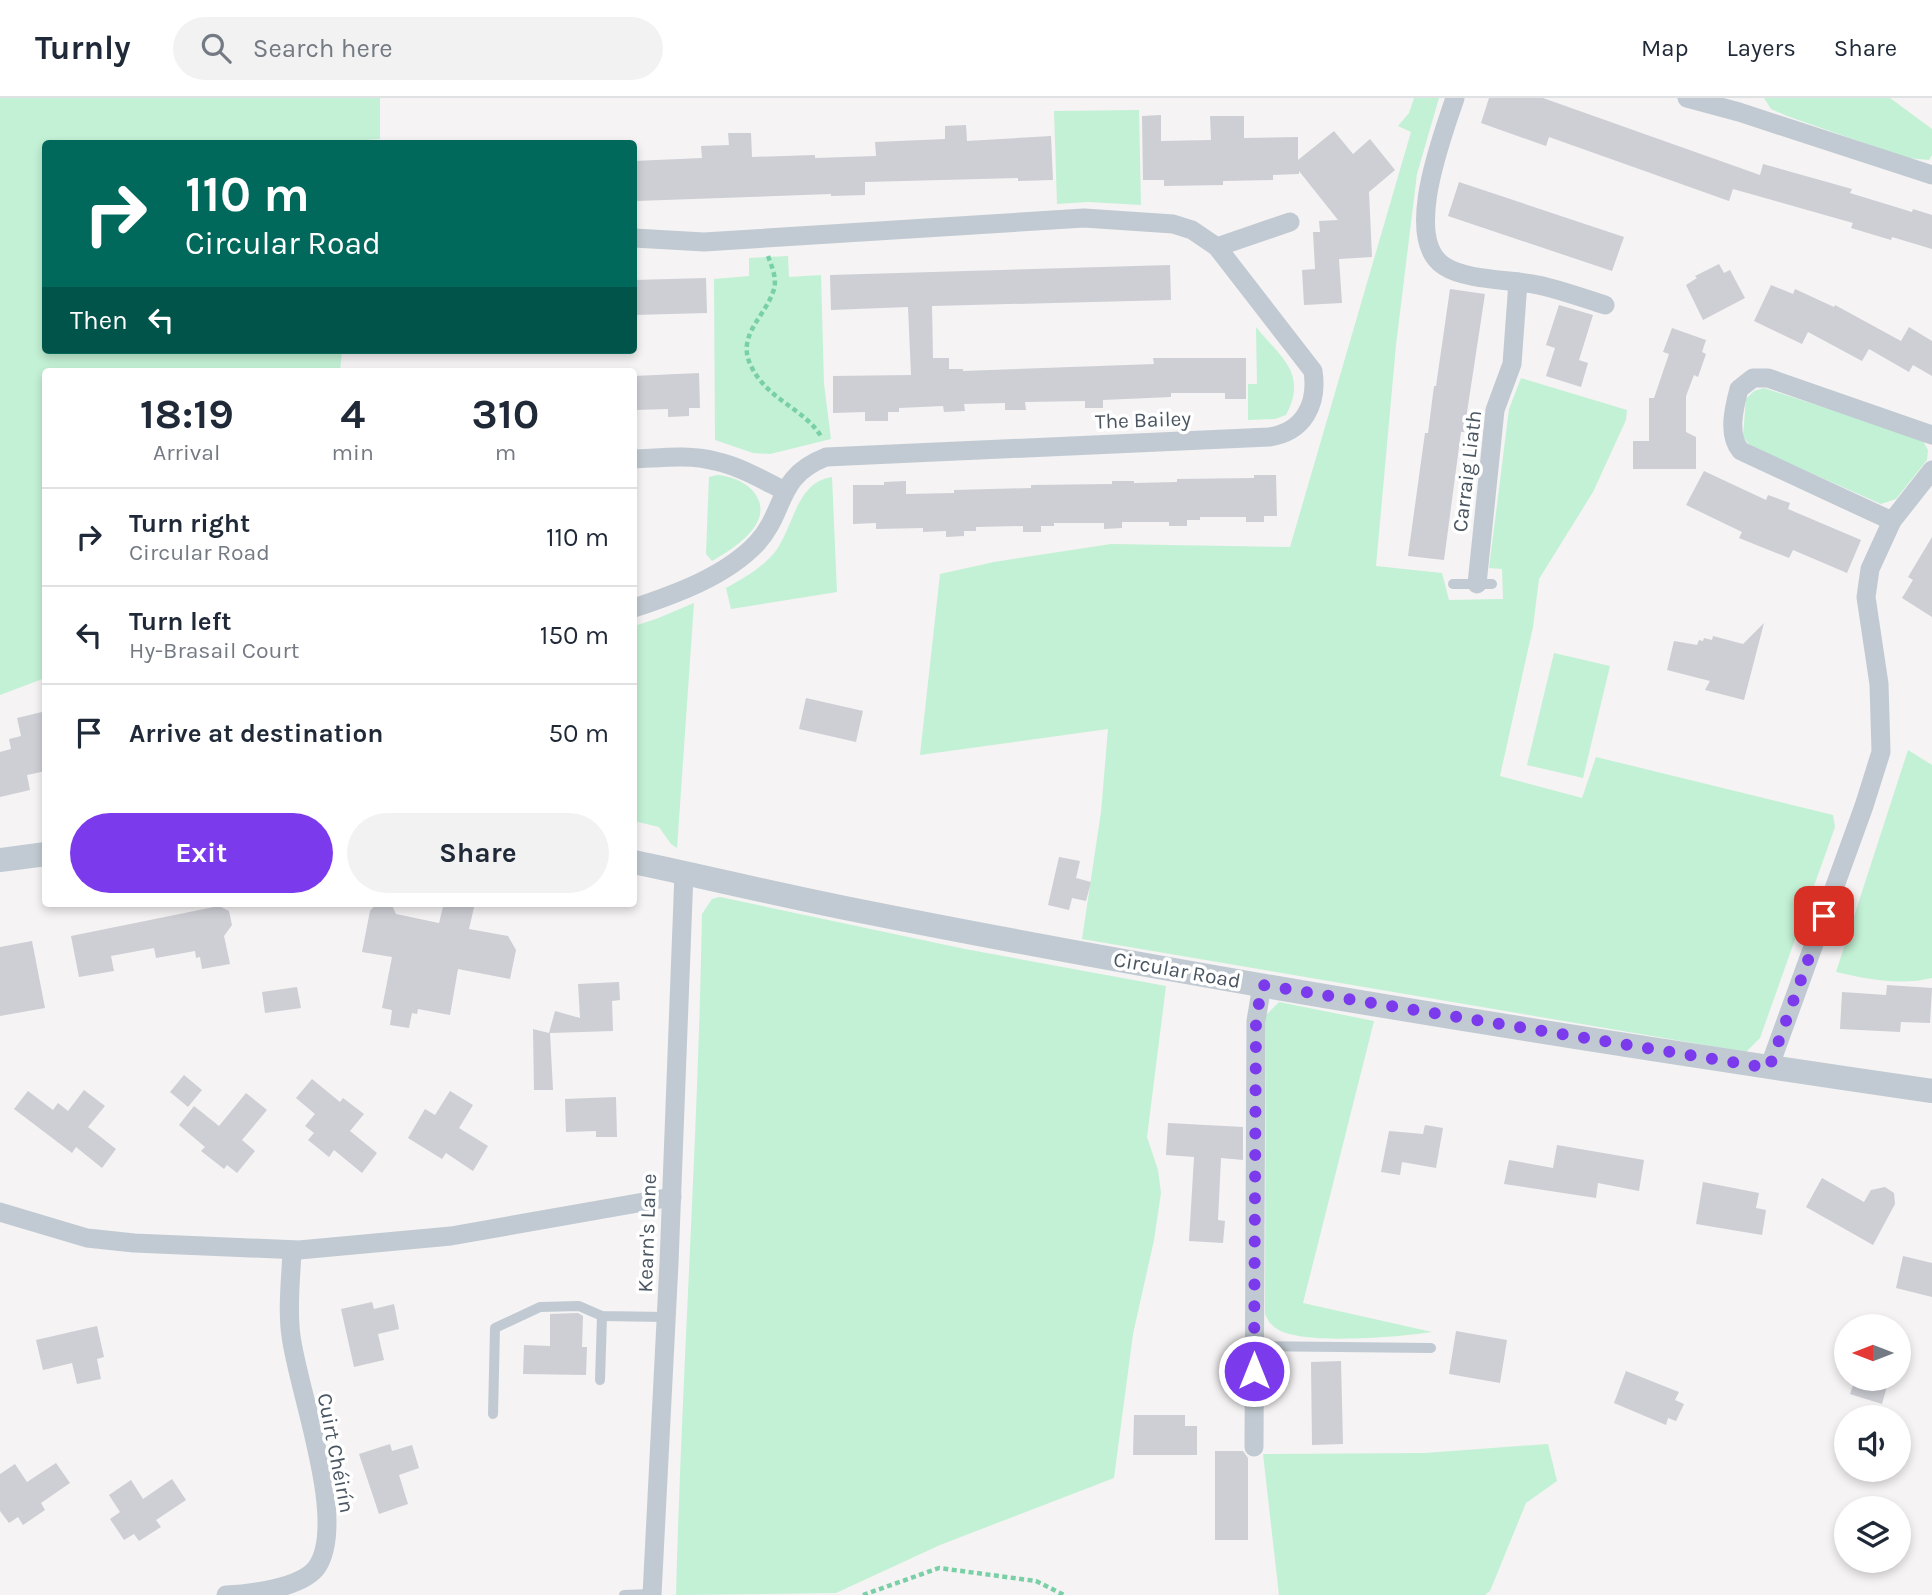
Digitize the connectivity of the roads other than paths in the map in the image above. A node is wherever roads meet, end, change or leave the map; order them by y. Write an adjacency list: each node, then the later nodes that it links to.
1 (1455, 98): 8 (street)
2 (1687, 98): 3 (street)
3 (1742, 105): 4 (street)
4 (1932, 175)
5 (1290, 222): 7 (street)
6 (637, 238): 7 (street, The Bailey)
7 (1217, 247): 13 (street, The Bailey)
8 (1518, 282): 9 (street); 16 (street, Carraig Liath)
9 (1605, 305)
10 (1932, 435): 14 (street)
11 (637, 459): 13 (street)
12 (1932, 470): 14 (street)
13 (785, 491): 17 (street, The Bailey)
14 (1892, 521): 23 (street)
15 (1453, 584): 16 (lane)
16 (1485, 584)
17 (637, 607)
18 (42, 855): 19 (street)
19 (0, 860)
20 (637, 863): 21 (street, Circular Road)
21 (684, 873): 22 (street, Circular Road); 25 (street, Kearn's Lane)
22 (1262, 985): 23 (street, Circular Road); 30 (street)
23 (1769, 1068): 24 (street, Circular Road)
24 (1932, 1091)
25 (671, 1197): 27 (street); 29 (street, Kearn's Lane)
26 (0, 1212): 27 (street)
27 (292, 1250): 36 (street, Cuirt Chéirín)
28 (601, 1316): 29 (lane); 32 (lane); 33 (lane)
29 (666, 1317): 35 (street, Kearn's Lane)
30 (1254, 1346): 31 (lane); 34 (street)
31 (1431, 1348)
32 (600, 1380)
33 (492, 1414)
34 (1254, 1447)
35 (652, 1594): 37 (lane)
36 (226, 1595)
37 (624, 1595)

